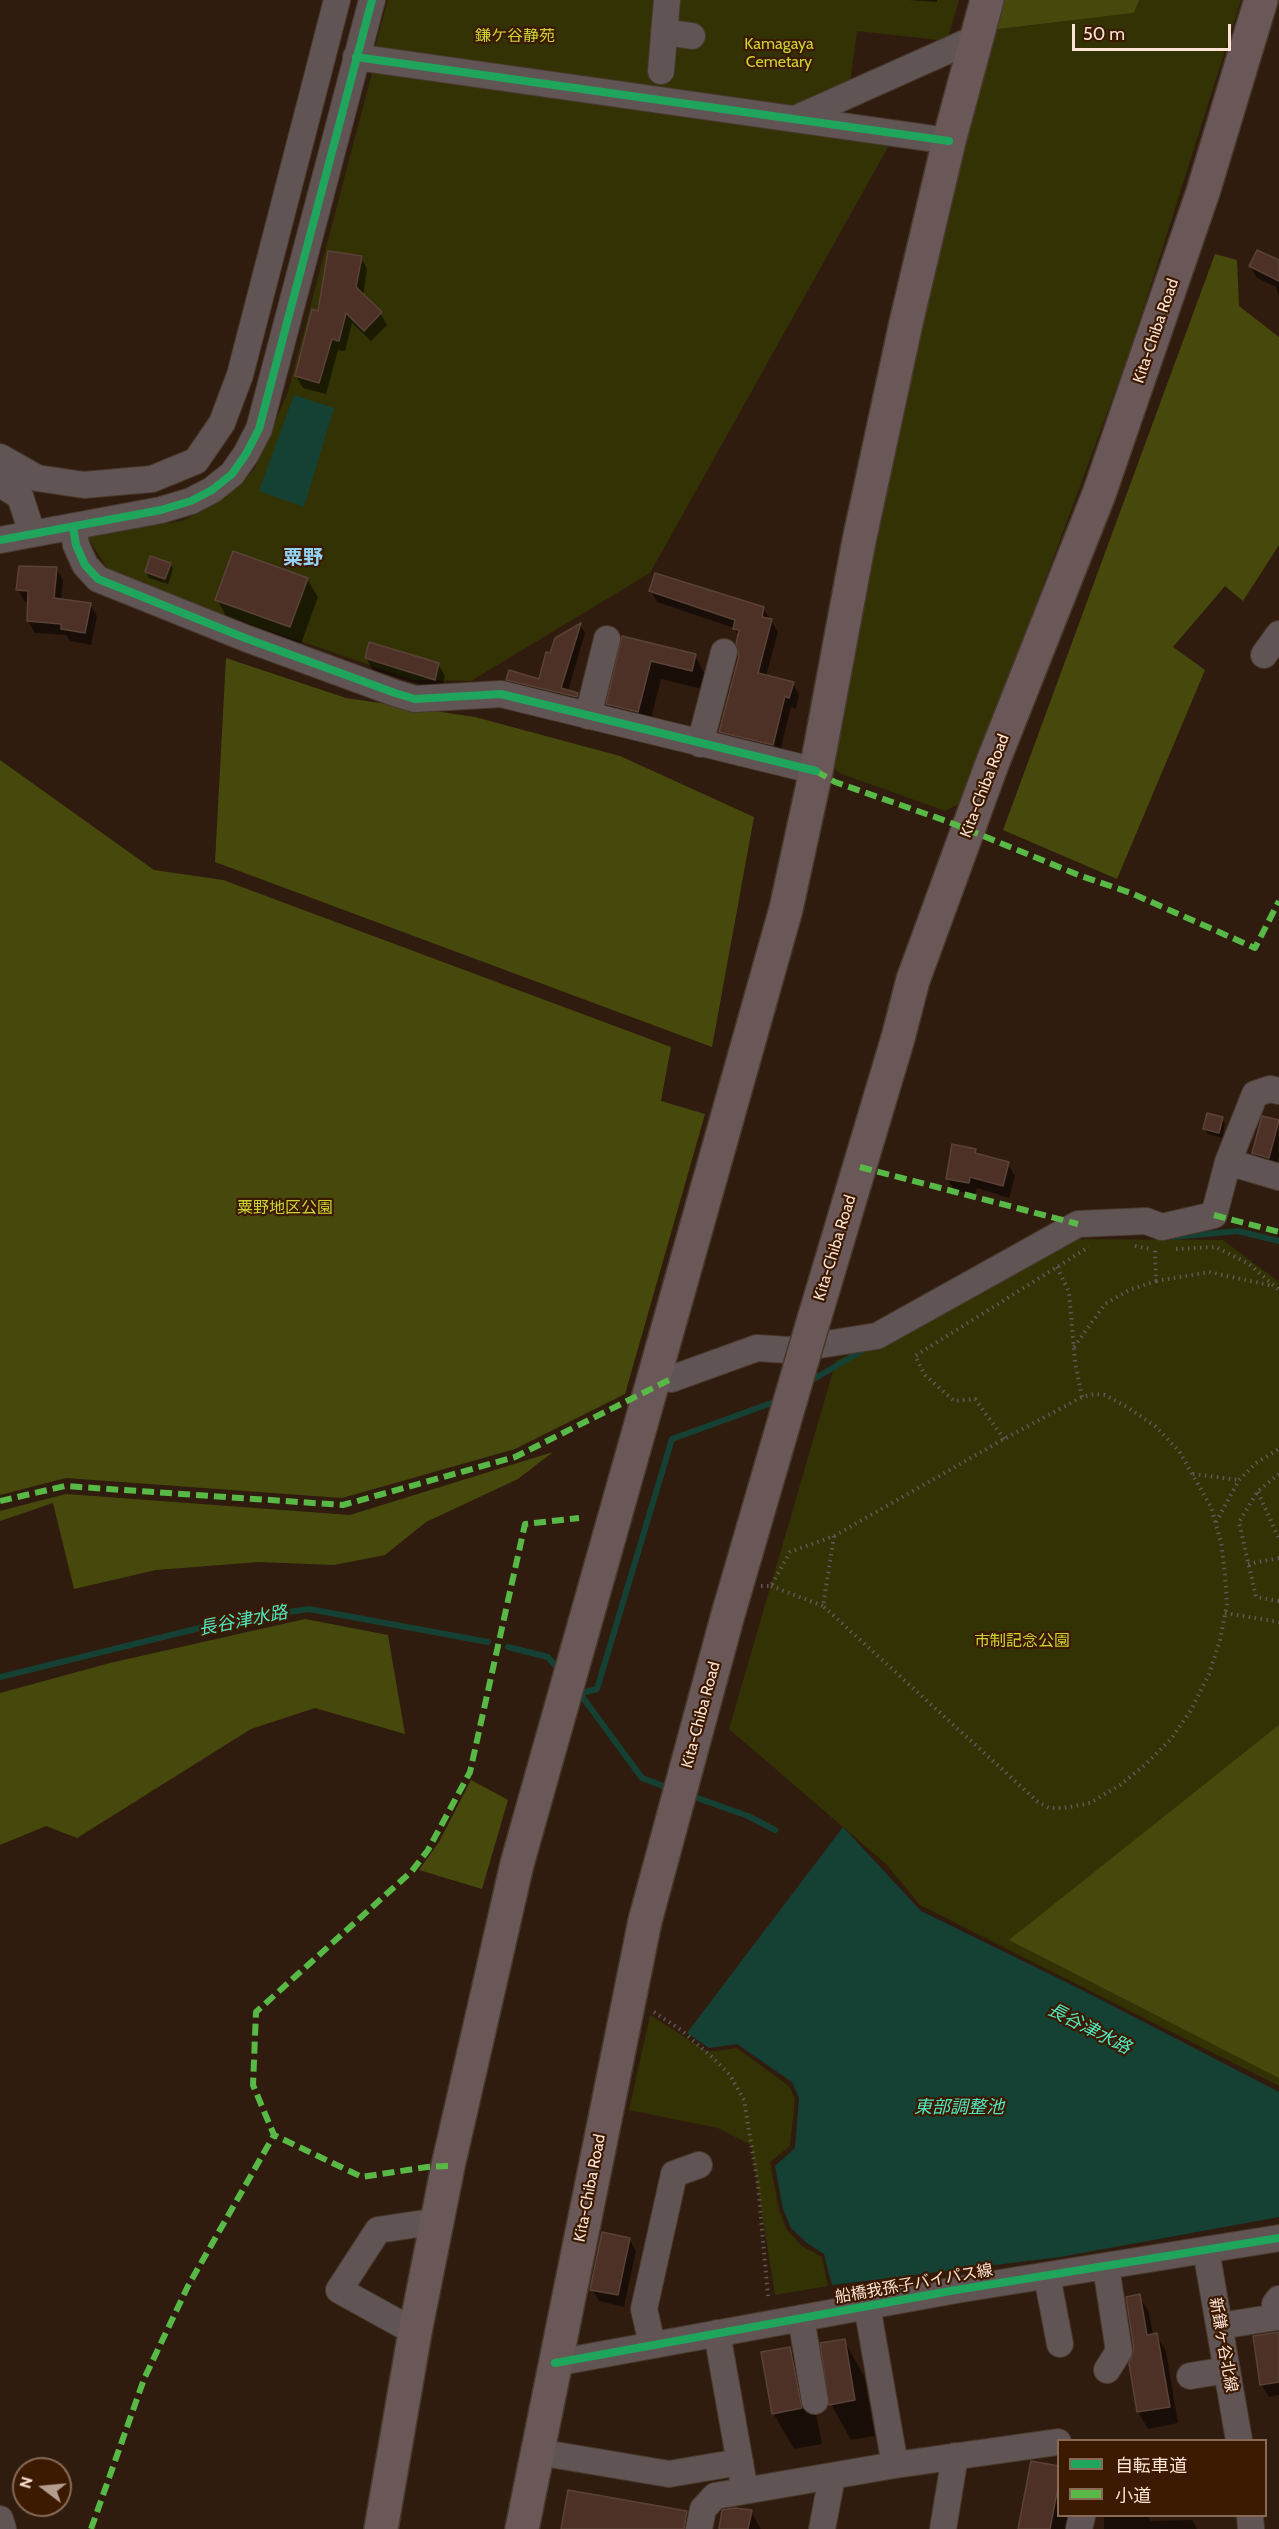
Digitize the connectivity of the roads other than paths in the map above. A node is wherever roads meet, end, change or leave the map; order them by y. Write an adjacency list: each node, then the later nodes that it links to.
1 (337, 0): 13 (street)
2 (372, 0): 9 (street)
3 (667, 0): 6 (street)
4 (987, 0): 8 (highway)
5 (1261, 0): 41 (highway, Kita-Chiba Road, bridge)
6 (664, 32): 7 (street); 10 (street)
7 (692, 36)
8 (976, 38): 11 (street); 12 (highway)
9 (356, 57): 11 (street); 15 (street)
10 (661, 71)
11 (797, 118): 12 (street)
12 (949, 141): 22 (highway)
13 (0, 457)
14 (0, 484): 16 (street)
15 (73, 527): 16 (street); 20 (street)
16 (32, 533): 17 (street)
17 (0, 540)
18 (607, 639): 20 (street)
19 (724, 652): 21 (street)
20 (588, 716): 21 (street)
21 (700, 744): 22 (street)
22 (816, 771): 28 (highway)
23 (1279, 1091): 24 (street)
24 (1228, 1162): 25 (street); 26 (street)
25 (1279, 1177)
26 (671, 1378)
27 (699, 2165): 39 (street)
28 (438, 2221): 37 (highway); 37 (street)
29 (1279, 2238): 30 (street, 船橋我孫子バイパス線)
30 (1206, 2250): 31 (street, 船橋我孫子バイパス線); 36 (street, 新鎌ヶ谷北線)
31 (1106, 2266): 32 (street, 船橋我孫子バイパス線); 42 (street)
32 (1047, 2276): 33 (street, 船橋我孫子バイパス線); 40 (street)
33 (867, 2306): 35 (street, 船橋我孫子バイパス線); 51 (street)
34 (1278, 2312): 36 (street)
35 (801, 2318): 38 (street, 船橋我孫子バイパス線); 45 (street)
36 (1220, 2326): 43 (street, 新鎌ヶ谷北線)
37 (415, 2332): 56 (highway)
38 (717, 2333): 39 (street, 船橋我孫子バイパス線); 50 (street)
39 (652, 2344): 41 (street, 船橋我孫子バイパス線)
40 (1060, 2344)
41 (555, 2363): 48 (highway, Kita-Chiba Road)
42 (1107, 2370)
43 (1227, 2370): 44 (street); 46 (street, 新鎌ヶ谷北線)
44 (1190, 2376)
45 (815, 2401)
46 (1239, 2439)
47 (1057, 2442): 49 (street)
48 (538, 2451): 50 (street); 57 (highway, Kita-Chiba Road)
49 (955, 2456): 51 (street); 60 (street)
50 (740, 2462): 53 (street)
51 (895, 2465): 52 (street)
52 (832, 2477): 53 (street); 59 (street)
53 (745, 2491): 58 (street)
54 (0, 2519): 55 (street)
55 (3, 2529)
56 (381, 2529)
57 (522, 2529)
58 (699, 2529)
59 (822, 2529)
60 (944, 2529)

